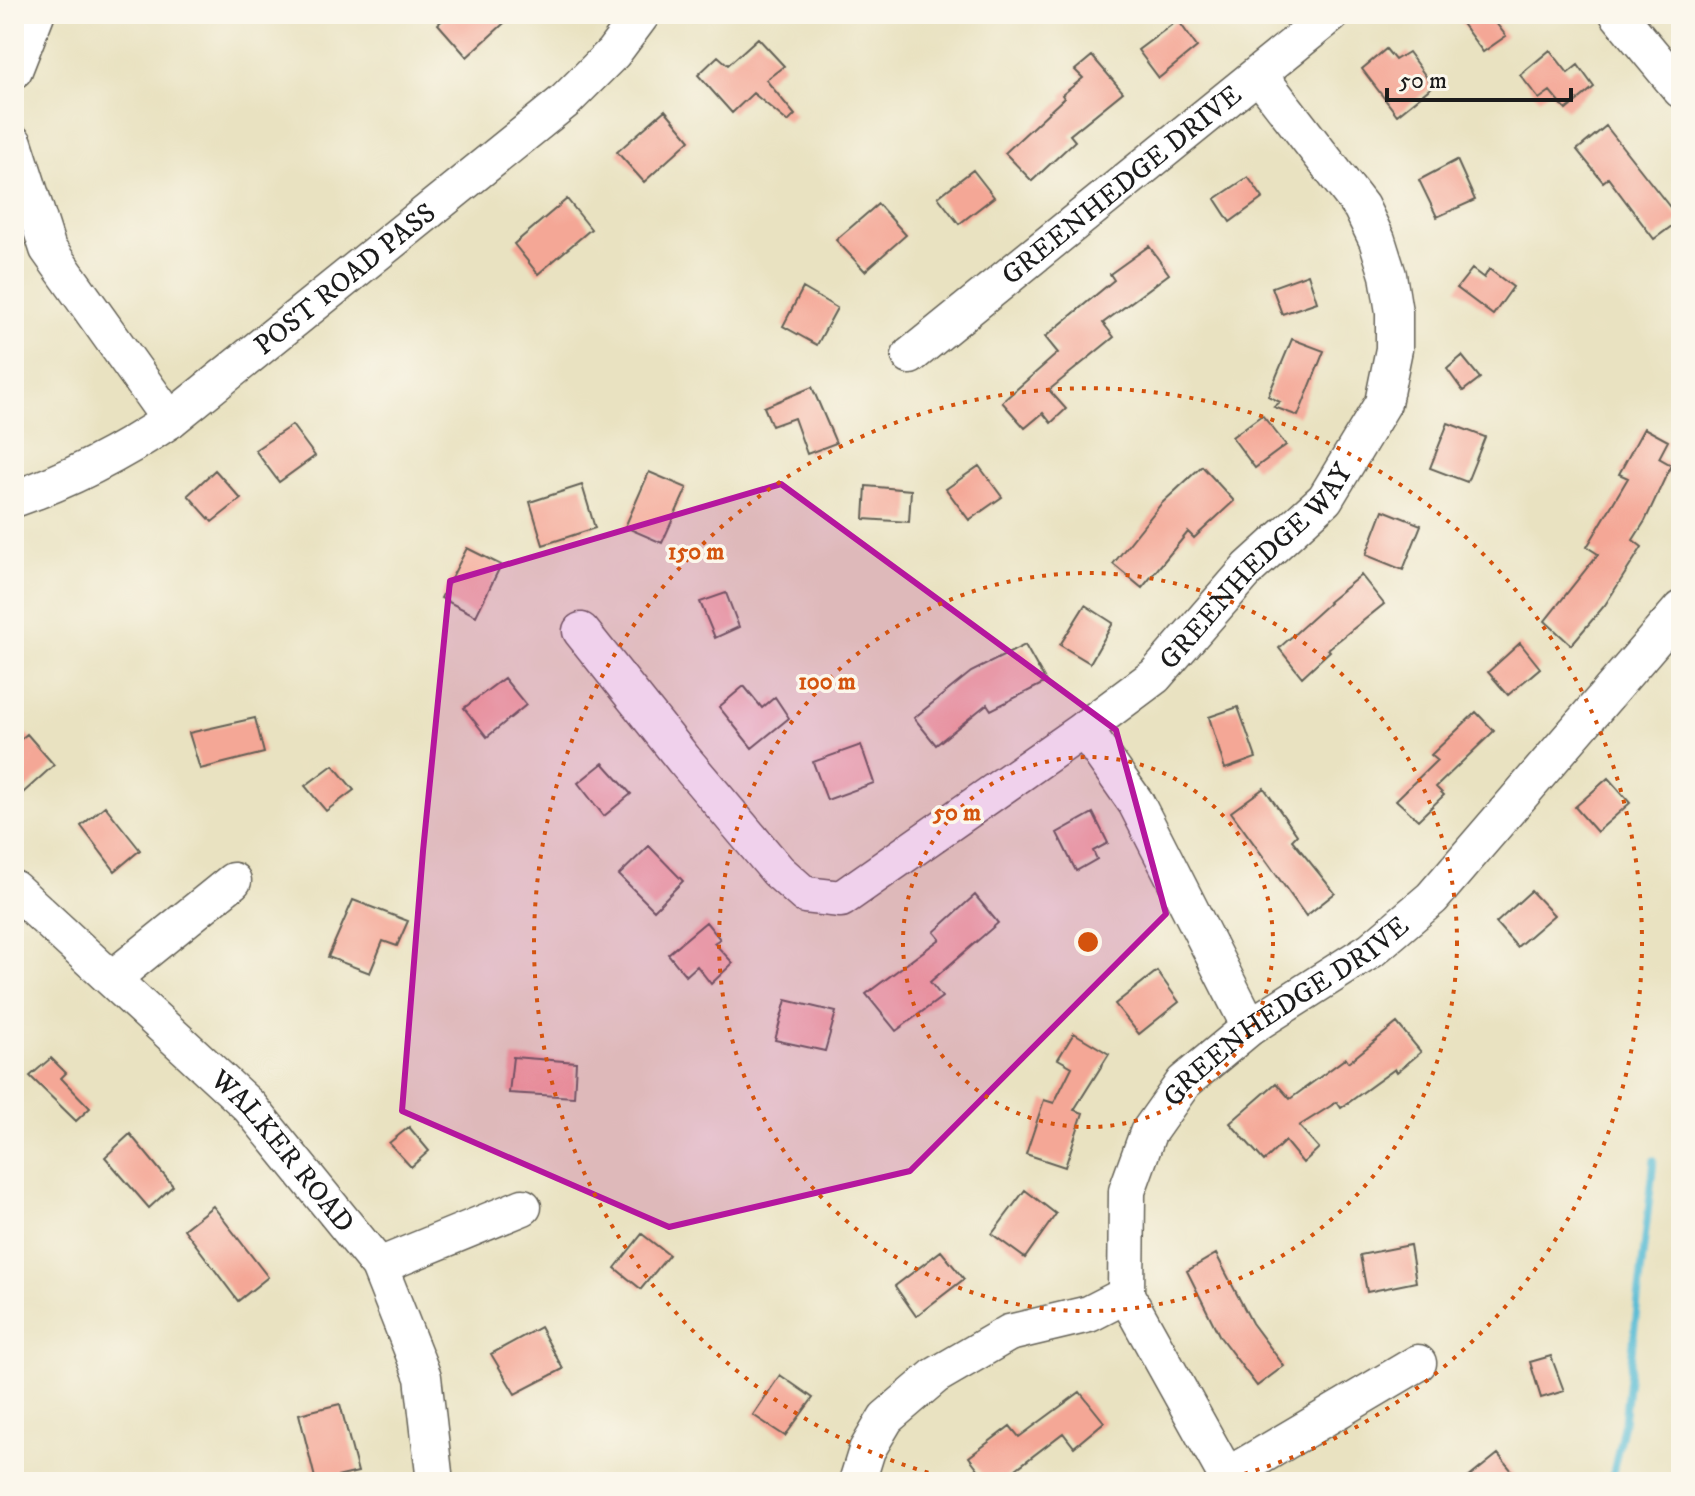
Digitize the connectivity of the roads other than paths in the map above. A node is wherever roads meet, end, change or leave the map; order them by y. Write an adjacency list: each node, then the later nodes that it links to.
1 (36, 14): 5 (street)
2 (642, 14): 10 (street, POST ROAD PASS)
3 (1332, 14): 6 (street, GREENHEDGE DRIVE)
4 (1618, 14): 7 (street)
5 (14, 70)
6 (1259, 75): 9 (street, GREENHEDGE DRIVE); 14 (street, GREENHEDGE WAY)
7 (1681, 90)
8 (14, 143): 10 (street)
9 (910, 356)
10 (170, 420): 11 (street, POST ROAD PASS)
11 (14, 499)
12 (1681, 609): 18 (street, GREENHEDGE DRIVE)
13 (581, 631): 14 (street, GREENHEDGE WAY)
14 (1084, 729): 18 (street)
15 (233, 881): 17 (street)
16 (14, 889): 17 (street, WALKER ROAD)
17 (113, 978): 20 (street, WALKER ROAD)
18 (1250, 1027): 21 (street, GREENHEDGE DRIVE)
19 (523, 1207): 20 (street)
20 (379, 1266): 24 (street, WALKER ROAD)
21 (1126, 1295): 23 (street, GREENHEDGE DRIVE); 25 (street)
22 (1418, 1363): 23 (street)
23 (1228, 1479)
24 (435, 1482)
25 (857, 1482)

